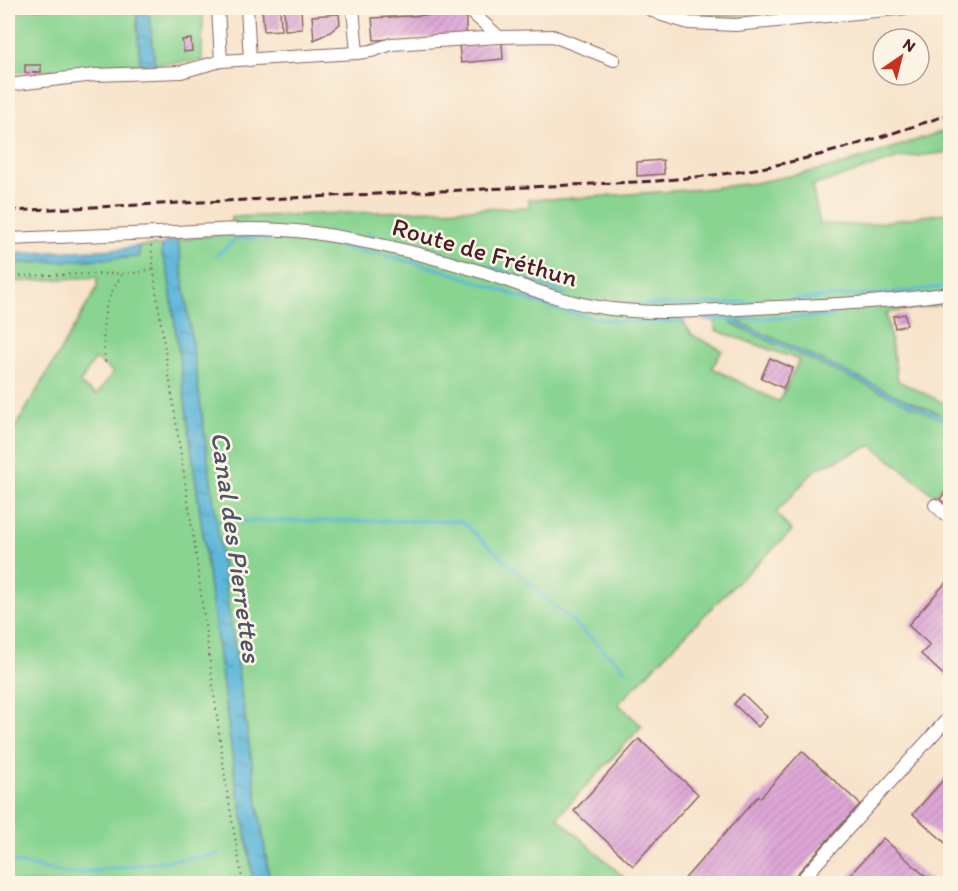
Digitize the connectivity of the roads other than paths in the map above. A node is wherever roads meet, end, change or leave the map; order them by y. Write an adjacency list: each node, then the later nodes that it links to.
1 (218, 8): 11 (street)
2 (247, 8): 9 (street)
3 (353, 8): 8 (street)
4 (467, 8): 7 (street)
5 (647, 8): 6 (street)
6 (906, 8)
7 (499, 37): 8 (street); 10 (street)
8 (357, 53): 9 (street)
9 (250, 60): 11 (street)
10 (614, 60)
11 (221, 61): 12 (street)
12 (8, 85)
13 (8, 239): 14 (street, Route de Fréthun)
14 (951, 293)
15 (935, 505): 16 (street)
16 (951, 519)
17 (951, 716): 18 (street)
18 (798, 884)

